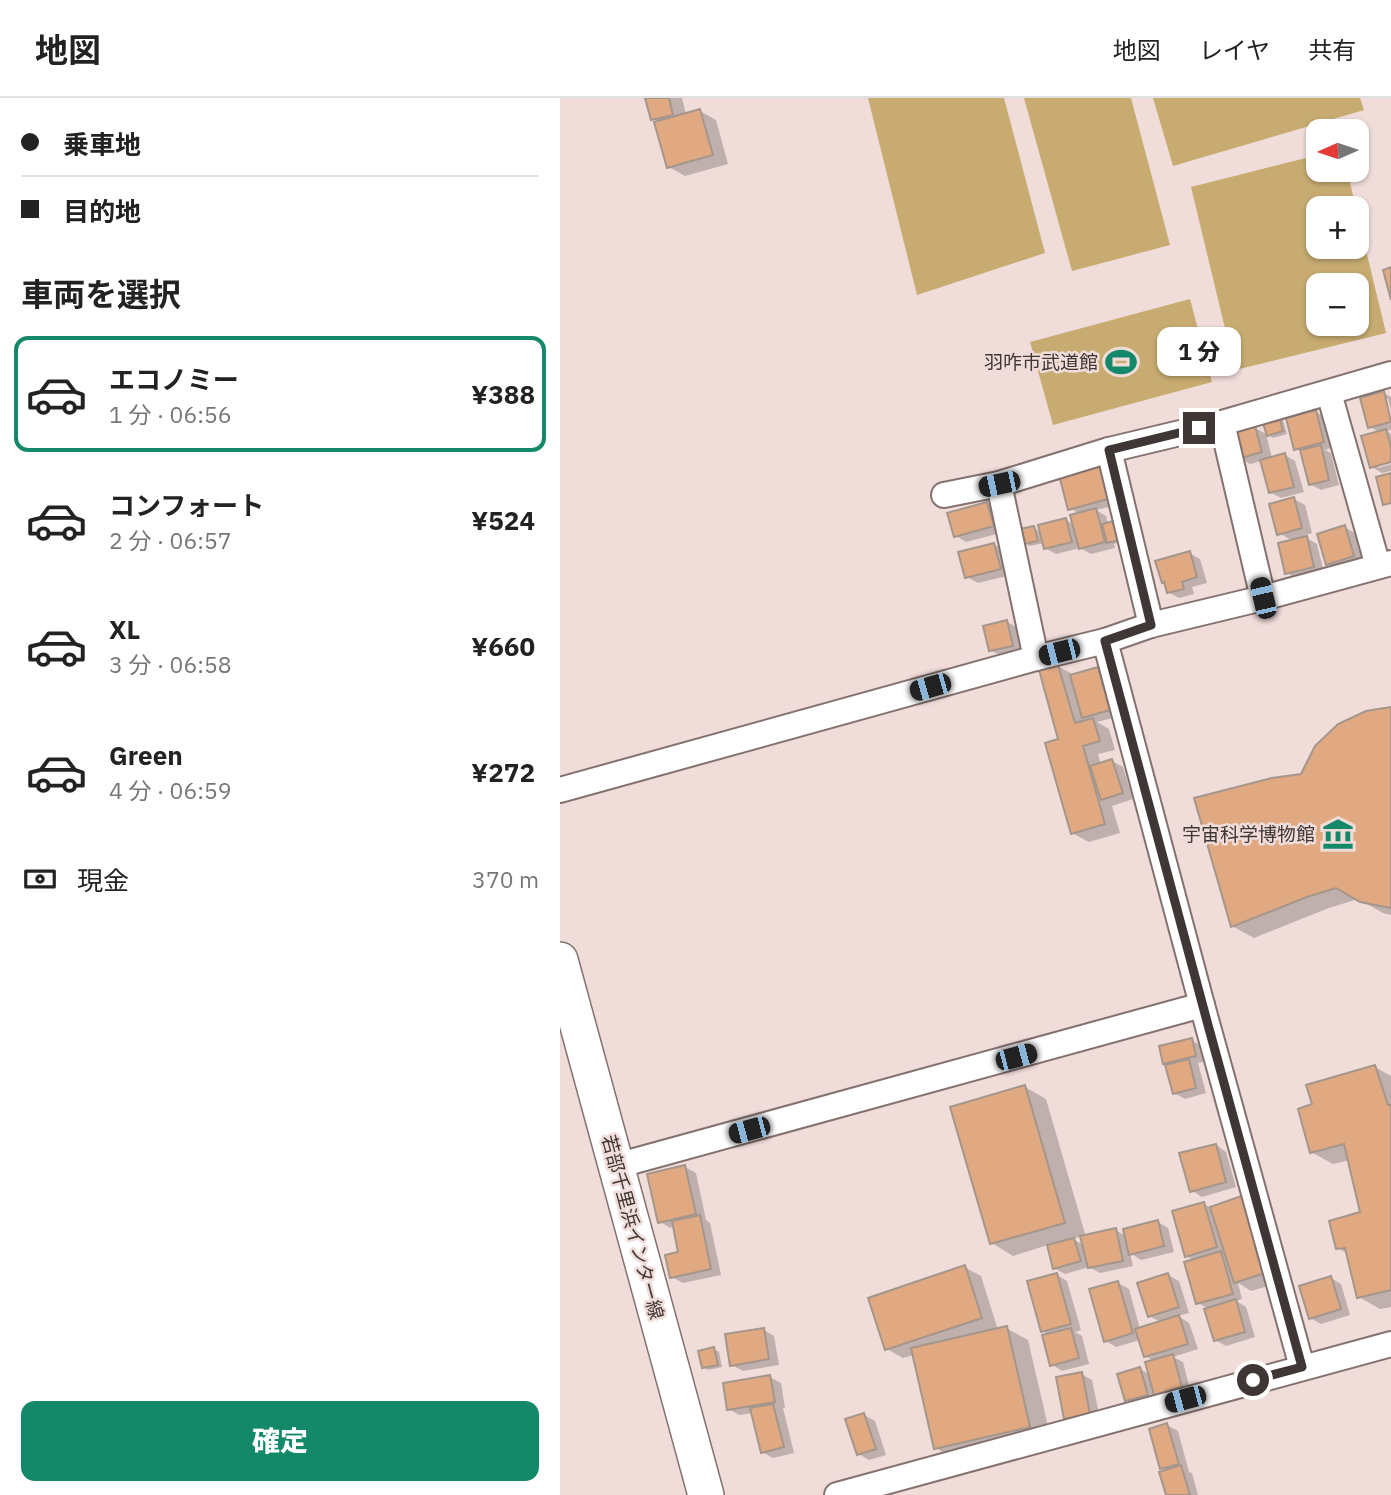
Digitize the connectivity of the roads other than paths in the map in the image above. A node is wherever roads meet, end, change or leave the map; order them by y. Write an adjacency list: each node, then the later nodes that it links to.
1 (1391, 374): 2 (street)
2 (1329, 393): 3 (street); 7 (street)
3 (1222, 423): 4 (street); 8 (street)
4 (1109, 450): 5 (street); 9 (street)
5 (999, 484): 6 (street); 11 (street)
6 (944, 495)
7 (1384, 564): 8 (street)
8 (1263, 598): 9 (street)
9 (1151, 625): 10 (street)
10 (1105, 641): 11 (street); 14 (street)
11 (1036, 658): 12 (street)
12 (560, 790)
13 (560, 960): 15 (main road, 若部千里浜インター線)
14 (1202, 1005): 15 (street); 17 (street)
15 (616, 1166): 18 (main road, 若部千里浜インター線)
16 (1391, 1343): 17 (street)
17 (1302, 1367): 19 (street)
18 (706, 1495)
19 (837, 1495)

